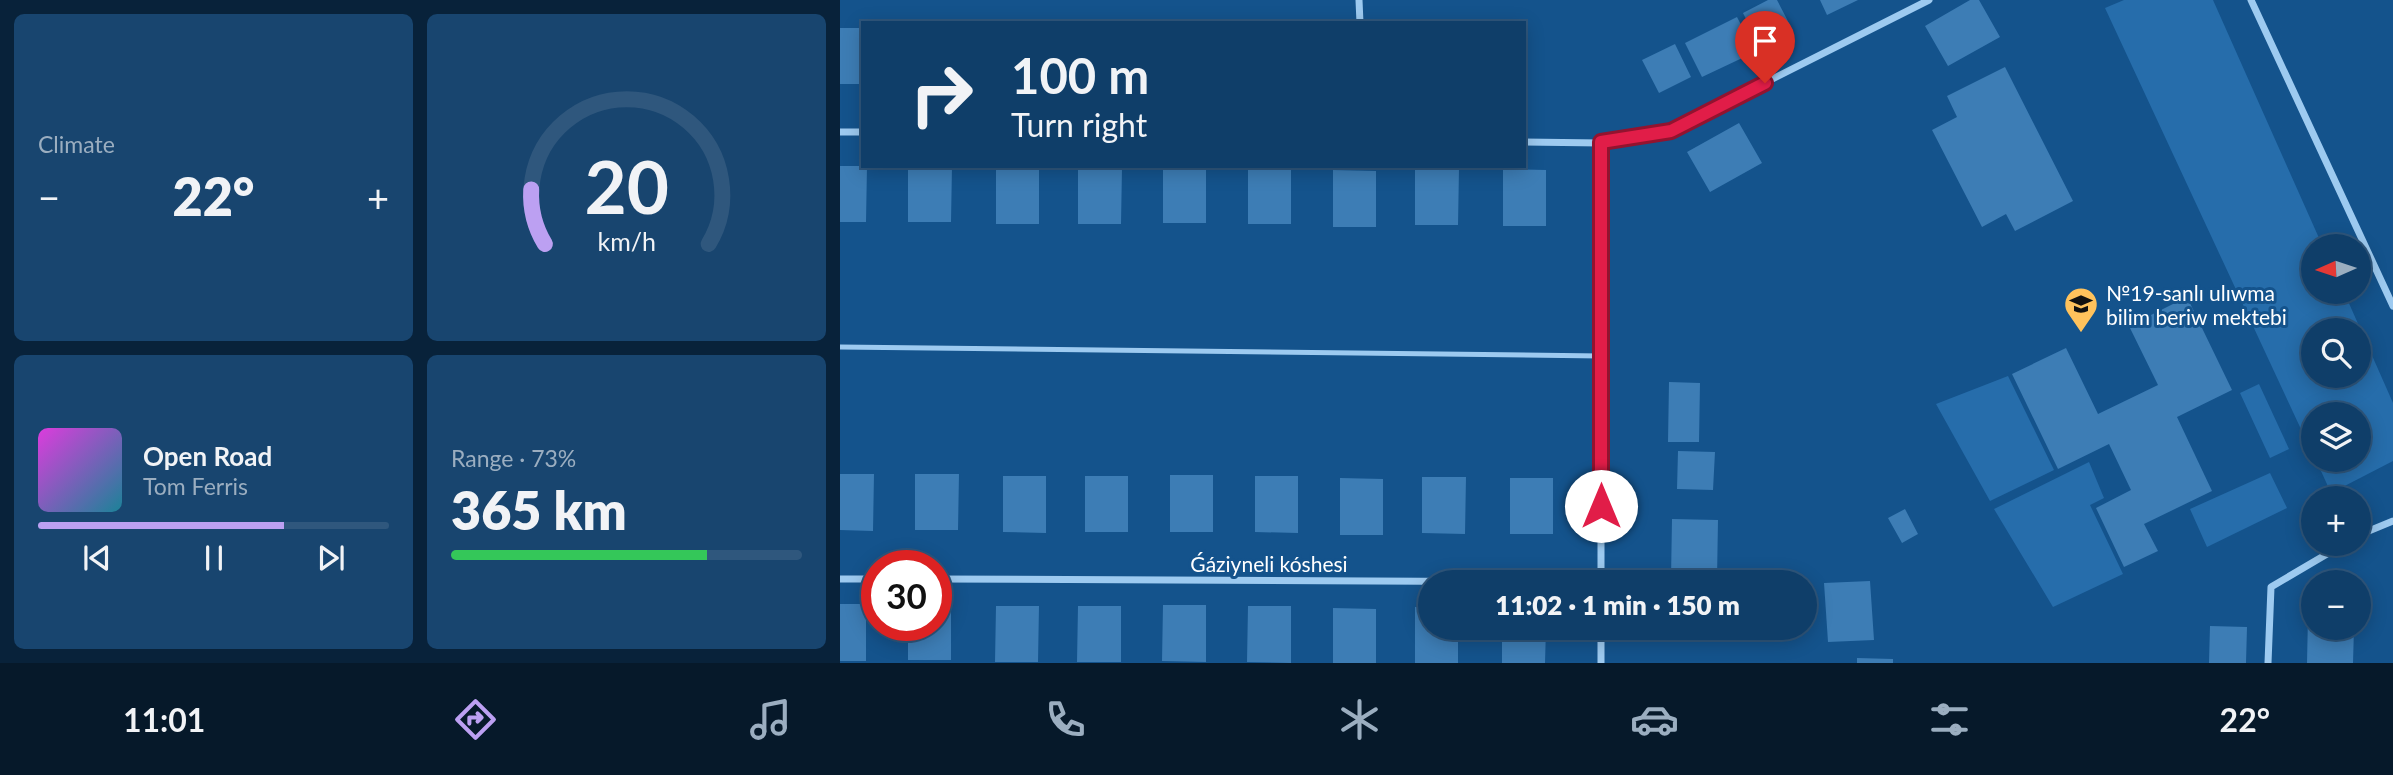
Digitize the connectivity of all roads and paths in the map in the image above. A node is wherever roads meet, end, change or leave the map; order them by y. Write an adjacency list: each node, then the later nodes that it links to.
1 (1359, 0): 4 (street)
2 (1929, 0): 8 (street)
3 (2251, 0): 9 (street)
4 (1360, 21)
5 (840, 132): 6 (street)
6 (861, 132)
7 (1526, 142): 8 (street)
8 (1601, 142): 11 (street)
9 (2393, 306)
10 (840, 347): 11 (lane)
11 (1601, 356): 15 (street)
12 (2393, 521): 13 (street)
13 (2371, 531)
14 (2324, 556): 22 (street)
15 (1601, 570)
16 (840, 579): 17 (street)
17 (861, 579)
18 (952, 579): 19 (street, Ǵáziyneli kóshesi)
19 (1418, 581)
20 (1601, 640): 21 (street)
21 (1601, 663)
22 (2268, 663)

